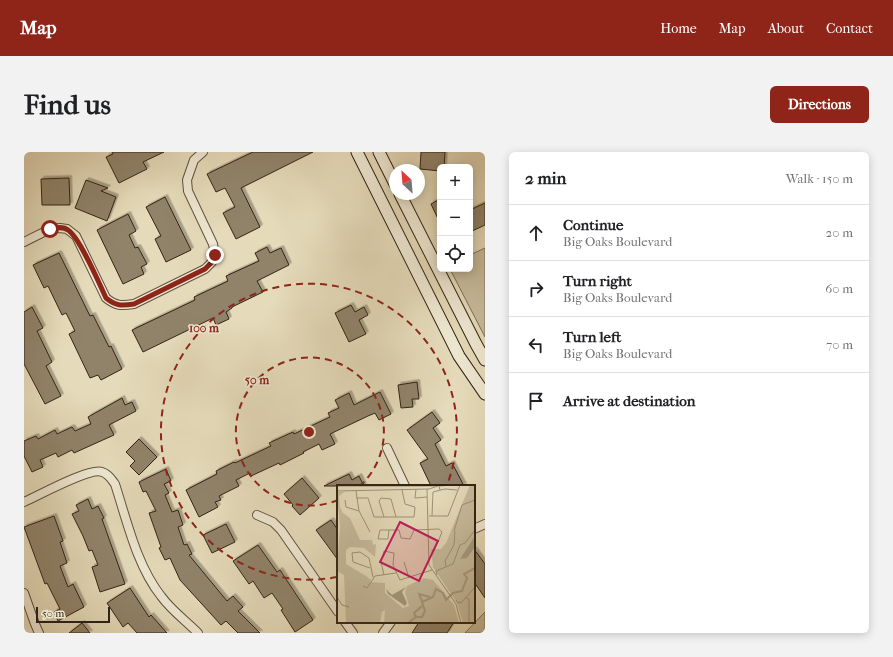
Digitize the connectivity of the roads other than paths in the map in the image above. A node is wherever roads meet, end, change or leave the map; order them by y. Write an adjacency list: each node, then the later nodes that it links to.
1 (203, 152): 6 (street)
2 (357, 152): 8 (main road)
3 (379, 152): 4 (main road)
4 (389, 172)
5 (403, 200): 7 (main road)
6 (24, 242)
7 (485, 360)
8 (485, 394)
9 (386, 448): 10 (street)
10 (404, 485)
11 (24, 502): 20 (street)
12 (257, 515): 16 (street)
13 (485, 524): 14 (street)
14 (475, 529)
15 (24, 593): 19 (street)
16 (337, 611)
17 (346, 623): 21 (street)
18 (390, 623): 22 (street)
19 (39, 633)
20 (198, 633)
21 (353, 633)
22 (383, 633)

